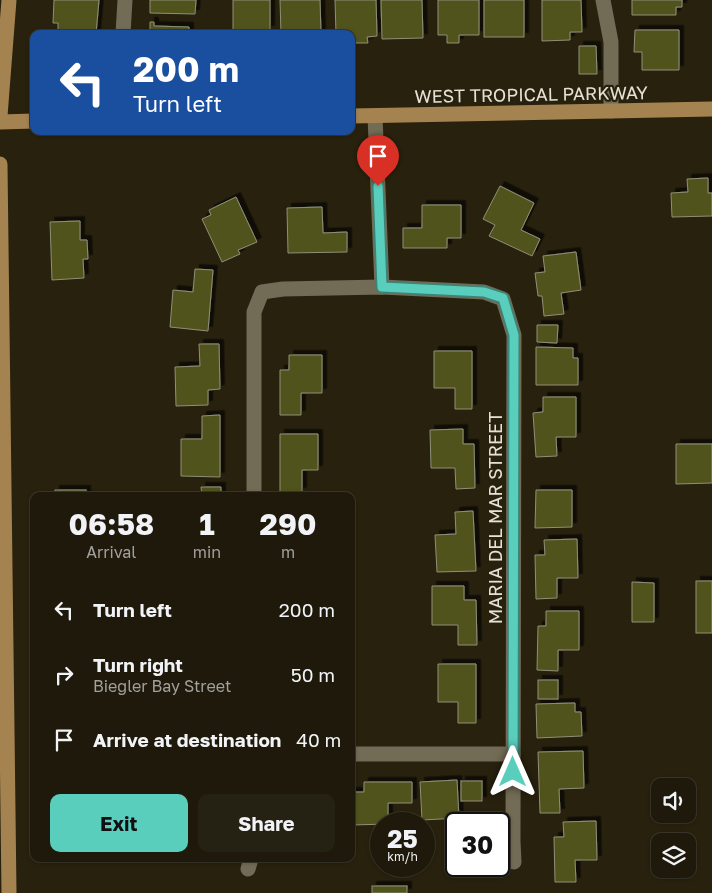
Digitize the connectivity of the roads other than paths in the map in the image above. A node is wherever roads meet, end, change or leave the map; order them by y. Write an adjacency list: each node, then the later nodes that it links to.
1 (9, 0): 7 (main road)
2 (125, 0): 4 (street)
3 (604, 0): 6 (street)
4 (123, 30)
5 (712, 109): 6 (main road, WEST TROPICAL PARKWAY)
6 (611, 111): 9 (main road, WEST TROPICAL PARKWAY)
7 (0, 116)
8 (355, 116): 9 (main road, WEST TROPICAL PARKWAY)
9 (375, 116): 13 (street)
10 (30, 121): 11 (main road)
11 (0, 122)
12 (0, 164): 15 (main road)
13 (382, 287): 14 (street); 17 (street, MARIA DEL MAR STREET)
14 (254, 492)
15 (2, 600): 19 (main road)
16 (355, 754): 17 (street)
17 (513, 754): 18 (street, MARIA DEL MAR STREET)
18 (514, 862)
19 (9, 893)

